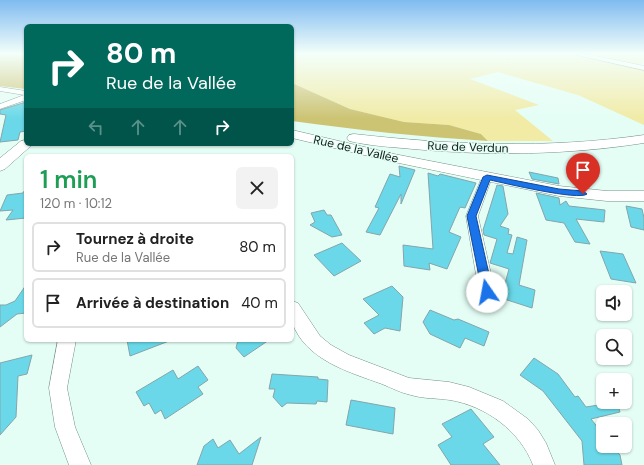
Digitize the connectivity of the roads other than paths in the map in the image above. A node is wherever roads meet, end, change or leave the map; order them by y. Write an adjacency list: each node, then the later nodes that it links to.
1 (0, 89): 2 (street)
2 (24, 93)
3 (24, 98): 4 (street)
4 (0, 107)
5 (294, 128): 9 (main road, Rue de Verdun)
6 (294, 134): 10 (main road, Rue de la Vallée)
7 (644, 139): 9 (main road, Rue de Verdun)
8 (24, 145): 11 (main road)
9 (421, 146): 10 (main road, Rue de la Vallée)
10 (420, 163): 12 (main road, Rue de la Vallée)
11 (0, 166)
12 (487, 177): 13 (main road, Rue de la Vallée); 14 (street)
13 (644, 196)
14 (487, 292)
15 (294, 310): 18 (street)
16 (67, 342): 17 (street)
17 (80, 465)
18 (544, 465)

